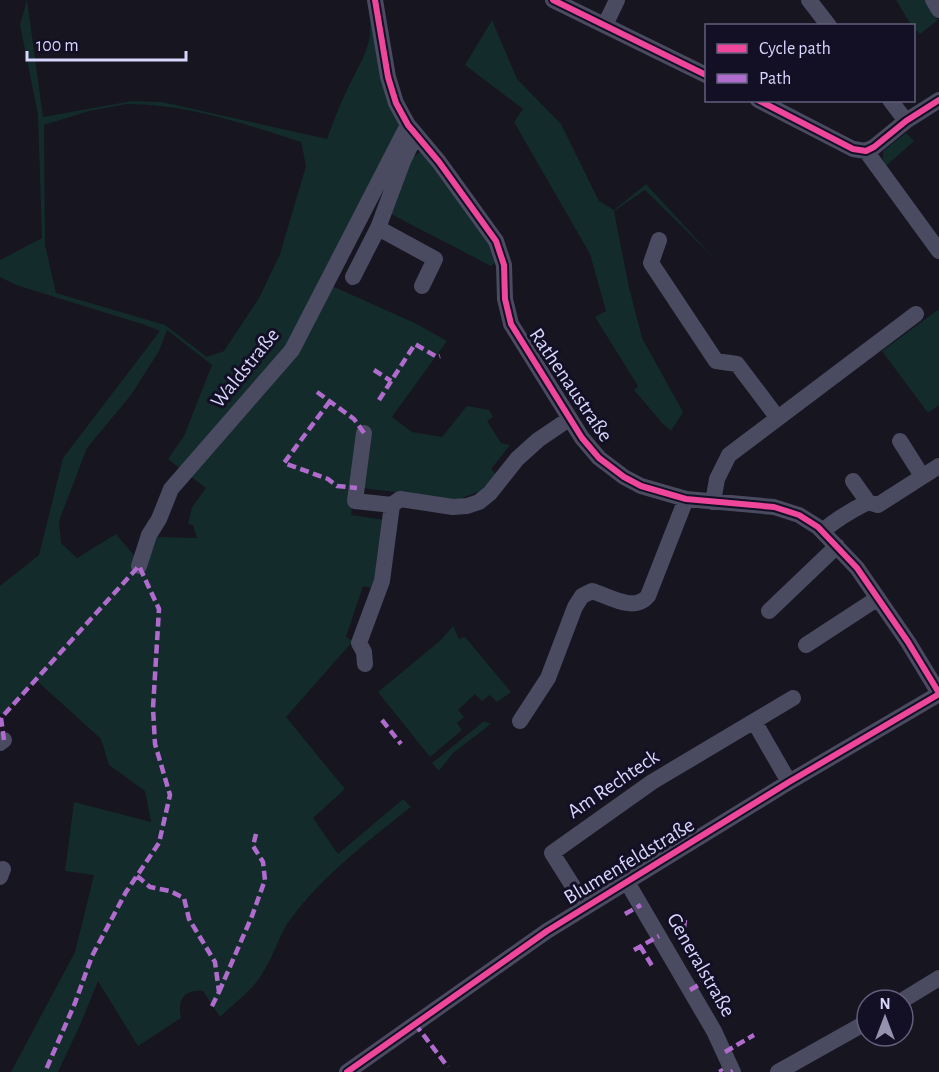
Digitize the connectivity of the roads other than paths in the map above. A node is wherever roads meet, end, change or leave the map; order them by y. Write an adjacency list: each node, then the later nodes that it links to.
1 (375, 0): 14 (street, Rathenaustraße)
2 (553, 0): 8 (street)
3 (618, 0): 8 (street)
4 (809, 0): 7 (street)
5 (933, 0): 6 (street)
6 (939, 10)
7 (827, 24)
8 (605, 25): 9 (street)
9 (705, 75)
10 (939, 100): 13 (street)
11 (762, 102): 15 (street)
12 (892, 102): 13 (street)
13 (906, 121): 15 (street)
14 (412, 131): 16 (street); 23 (street, Rathenaustraße); 35 (street, Waldstraße)
15 (866, 151): 18 (street)
16 (378, 228): 19 (street); 20 (street)
17 (659, 240): 22 (street)
18 (939, 251)
19 (353, 278)
20 (422, 286)
21 (916, 314): 22 (street)
22 (777, 417): 30 (street)
23 (569, 419): 29 (street, Rathenaustraße); 32 (street)
24 (364, 433): 32 (street)
25 (900, 441): 27 (street)
26 (939, 465): 27 (street)
27 (922, 476): 31 (street)
28 (853, 481): 31 (street)
29 (686, 499): 30 (street, Rathenaustraße); 42 (street)
30 (713, 502): 33 (street, Rathenaustraße)
31 (868, 502): 33 (street)
32 (392, 505): 39 (street)
33 (823, 531): 34 (street, Rathenaustraße)
34 (837, 546): 36 (street, Rathenaustraße); 37 (street)
35 (139, 566)
36 (878, 598): 38 (street); 40 (street, Rathenaustraße)
37 (769, 611)
38 (806, 645)
39 (365, 664)
40 (939, 694): 44 (street, Blumenfeldstraße)
41 (793, 698): 43 (street, Am Rechteck)
42 (520, 721)
43 (755, 723): 44 (street); 46 (street, Am Rechteck)
44 (789, 782): 45 (street, Blumenfeldstraße)
45 (627, 882): 46 (street, Blumenfeldstraße); 51 (street, Generalstraße)
46 (586, 907): 50 (street, Blumenfeldstraße)
47 (939, 978): 48 (street)
48 (915, 993)
49 (855, 1029): 52 (street)
50 (347, 1072)
51 (733, 1072)
52 (778, 1072)

